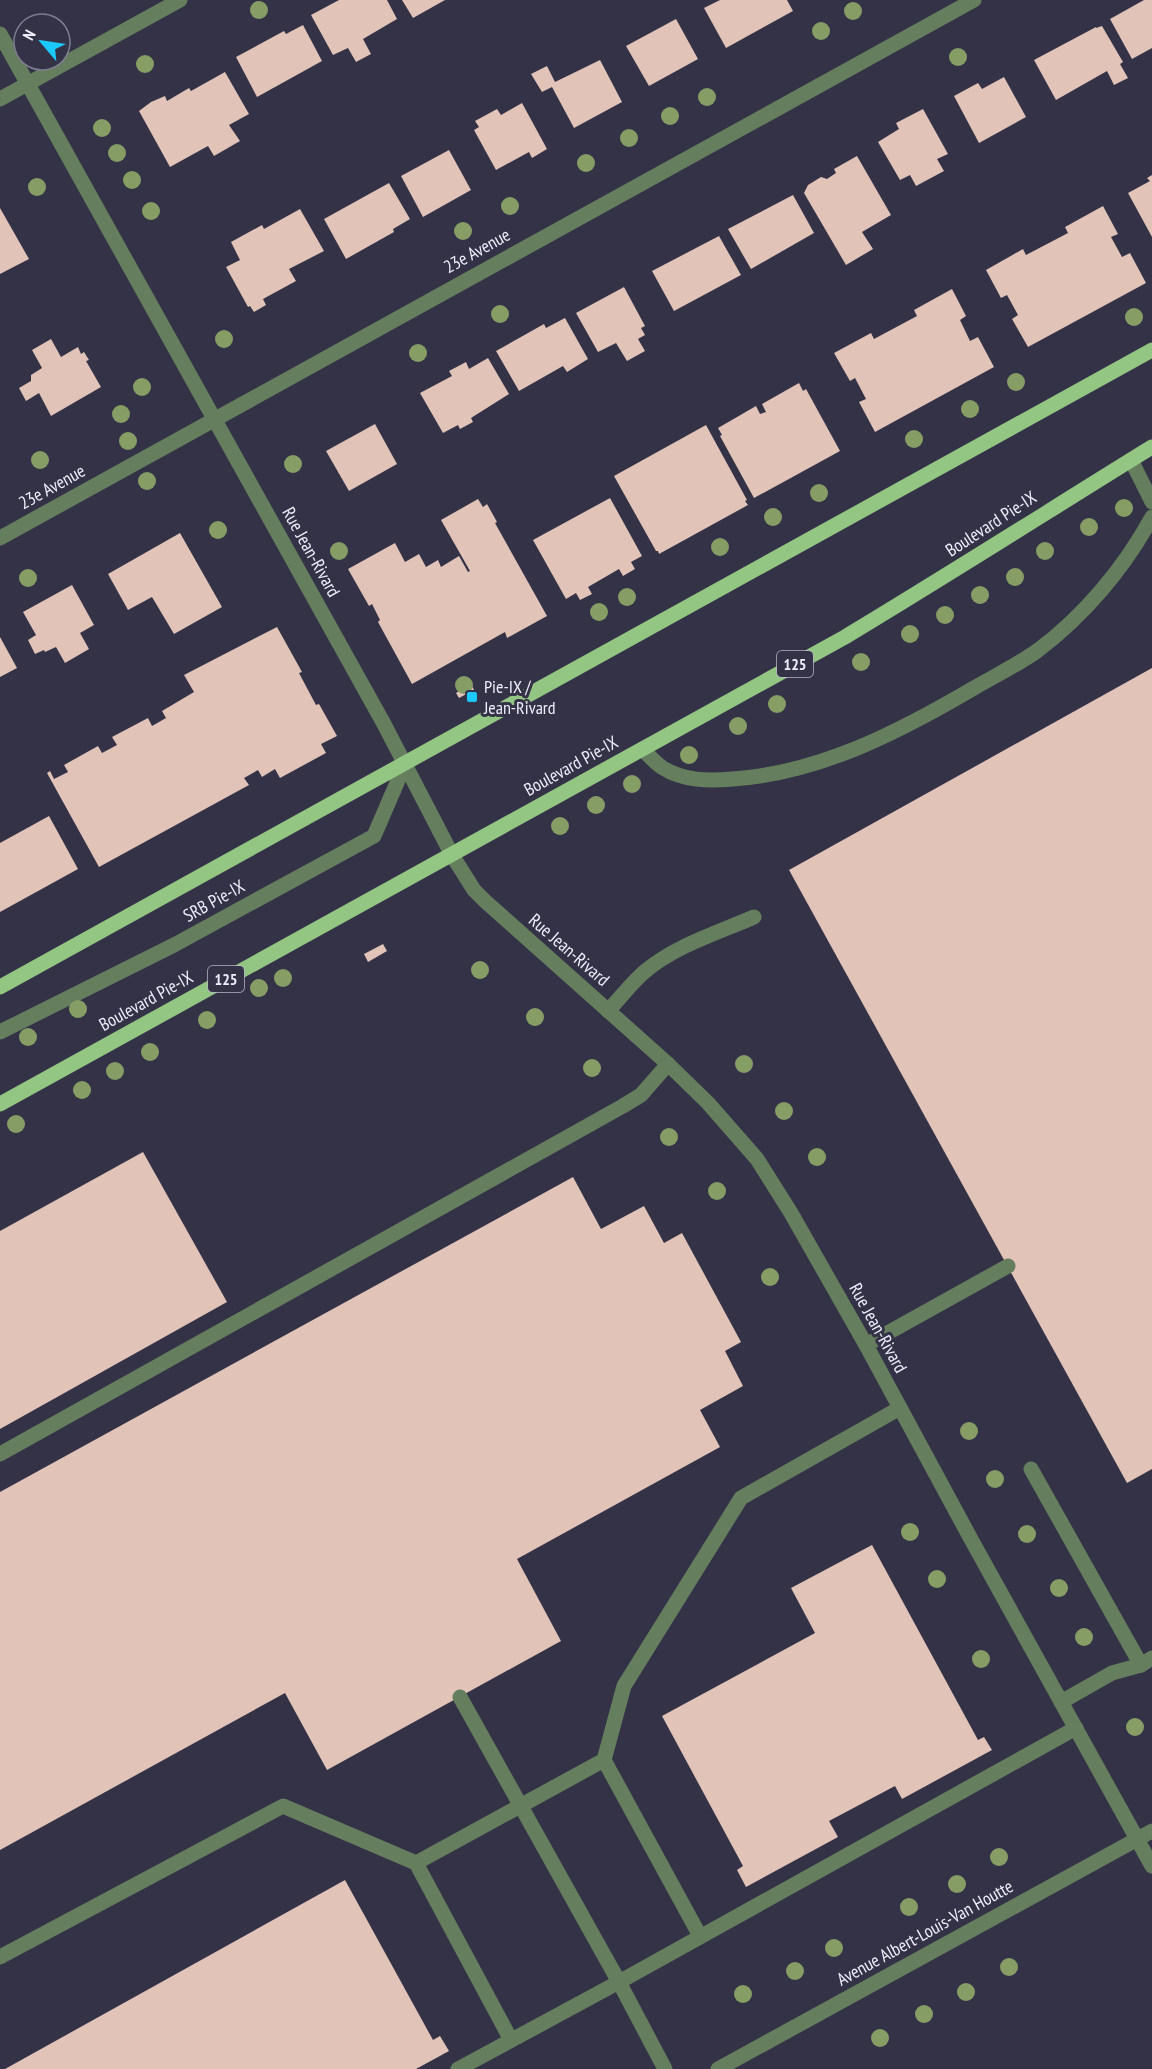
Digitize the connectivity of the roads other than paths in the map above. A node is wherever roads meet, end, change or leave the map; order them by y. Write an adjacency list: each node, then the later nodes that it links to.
1 (180, 0): 4 (street)
2 (974, 0): 7 (street, 23e Avenue)
3 (0, 34): 4 (street, Rue Jean-Rivard)
4 (28, 84): 5 (street); 7 (street, Rue Jean-Rivard)
5 (0, 99)
6 (1152, 350): 14 (main road)
7 (214, 419): 12 (street, 23e Avenue); 14 (street, Rue Jean-Rivard)
8 (1152, 447): 9 (main road, Boulevard Pie-IX / 125)
9 (1131, 460): 10 (street); 13 (main road, Boulevard Pie-IX / 125)
10 (1152, 502)
11 (1152, 518): 13 (street)
12 (0, 538)
13 (643, 749): 15 (main road, Boulevard Pie-IX / 125)
14 (405, 764): 15 (street, Rue Jean-Rivard); 17 (main road); 19 (street, SRB Pie-IX)
15 (452, 855): 18 (street, Rue Jean-Rivard); 21 (main road, Boulevard Pie-IX / 125)
16 (754, 916): 18 (street)
17 (0, 987)
18 (609, 1011): 20 (street, Rue Jean-Rivard)
19 (0, 1032)
20 (668, 1064): 23 (street, Rue Jean-Rivard); 25 (street)
21 (0, 1104)
22 (1008, 1266): 23 (street)
23 (866, 1345): 24 (street, Rue Jean-Rivard)
24 (900, 1408): 29 (street, Rue Jean-Rivard); 31 (street)
25 (0, 1454)
26 (1031, 1469): 27 (street)
27 (1146, 1662): 29 (street)
28 (460, 1697): 32 (street)
29 (1061, 1702): 30 (street, Rue Jean-Rivard)
30 (1076, 1728): 34 (street, Rue Jean-Rivard); 37 (street)
31 (604, 1760): 32 (street); 37 (street)
32 (522, 1805): 35 (street); 39 (street)
33 (1152, 1831): 34 (street, Avenue Albert-Louis-Van Houtte)
34 (1137, 1839): 36 (street, Rue Jean-Rivard); 43 (street, Avenue Albert-Louis-Van Houtte)
35 (416, 1863): 38 (street); 40 (street)
36 (1152, 1866)
37 (700, 1936): 39 (street)
38 (0, 1957)
39 (618, 1982): 40 (street); 42 (street)
40 (511, 2040): 41 (street)
41 (458, 2069)
42 (665, 2069)
43 (718, 2069)

